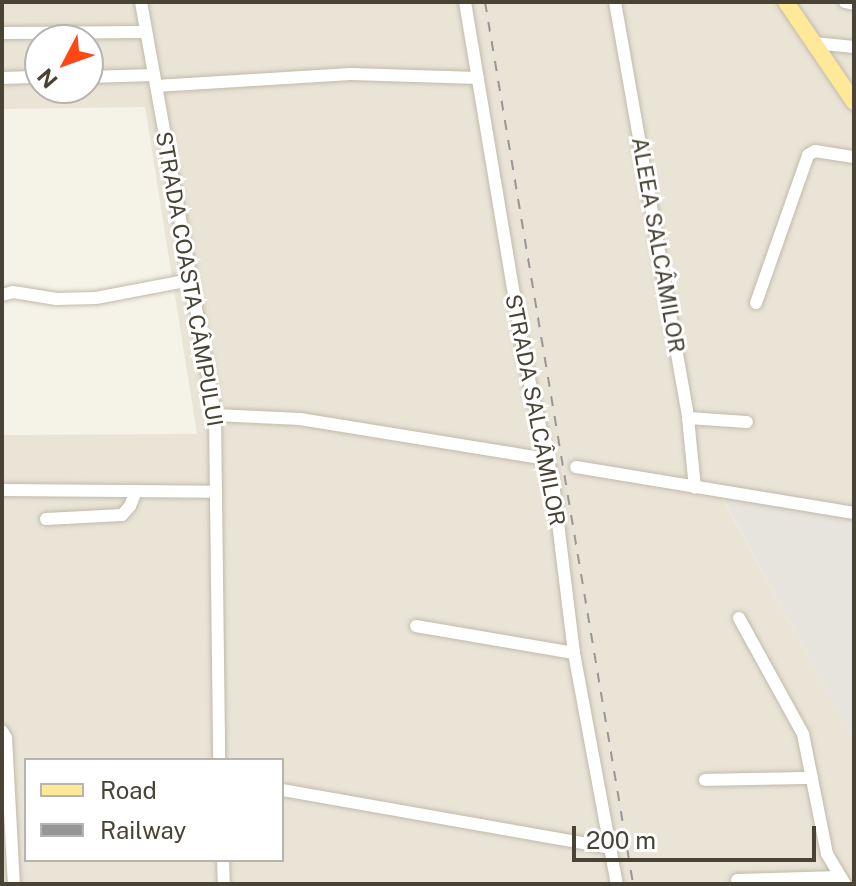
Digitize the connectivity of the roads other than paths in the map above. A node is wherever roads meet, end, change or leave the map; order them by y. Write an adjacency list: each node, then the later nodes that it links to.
1 (141, 2): 7 (street, STRADA COASTA CÂMPULUI)
2 (465, 2): 14 (street, STRADA SALCÂMILOR)
3 (615, 2): 22 (street, ALEEA SALCÂMILOR)
4 (786, 2): 9 (main road)
5 (845, 2): 6 (street)
6 (854, 4)
7 (146, 32): 8 (street); 15 (street, STRADA COASTA CÂMPULUI)
8 (2, 33)
9 (814, 43): 10 (street); 16 (main road)
10 (854, 47)
11 (24, 77): 12 (street)
12 (2, 78)
13 (104, 78): 15 (street)
14 (478, 78): 15 (street); 24 (street, STRADA SALCÂMILOR)
15 (155, 80): 18 (street, STRADA COASTA CÂMPULUI)
16 (854, 102)
17 (854, 157): 20 (street)
18 (190, 280): 19 (street); 21 (street, STRADA COASTA CÂMPULUI)
19 (2, 295)
20 (756, 303)
21 (215, 415): 24 (street); 29 (street, STRADA COASTA CÂMPULUI)
22 (688, 418): 23 (street); 26 (street, ALEEA SALCÂMILOR)
23 (747, 422)
24 (547, 459): 34 (street, STRADA SALCÂMILOR)
25 (576, 467): 26 (street)
26 (695, 488): 30 (street)
27 (2, 490): 28 (street)
28 (136, 491): 29 (street); 31 (street)
29 (216, 492): 36 (street, STRADA COASTA CÂMPULUI)
30 (854, 513)
31 (46, 519)
32 (739, 618): 37 (street)
33 (416, 626): 34 (street)
34 (574, 653): 40 (street, STRADA SALCÂMILOR)
35 (2, 731): 44 (street)
36 (219, 758)
37 (812, 778): 38 (street); 43 (street)
38 (705, 780)
39 (284, 790): 40 (street)
40 (610, 848): 46 (street, STRADA SALCÂMILOR)
41 (223, 862): 45 (street)
42 (737, 880): 43 (street)
43 (842, 880)
44 (14, 884)
45 (224, 884)
46 (617, 884)

